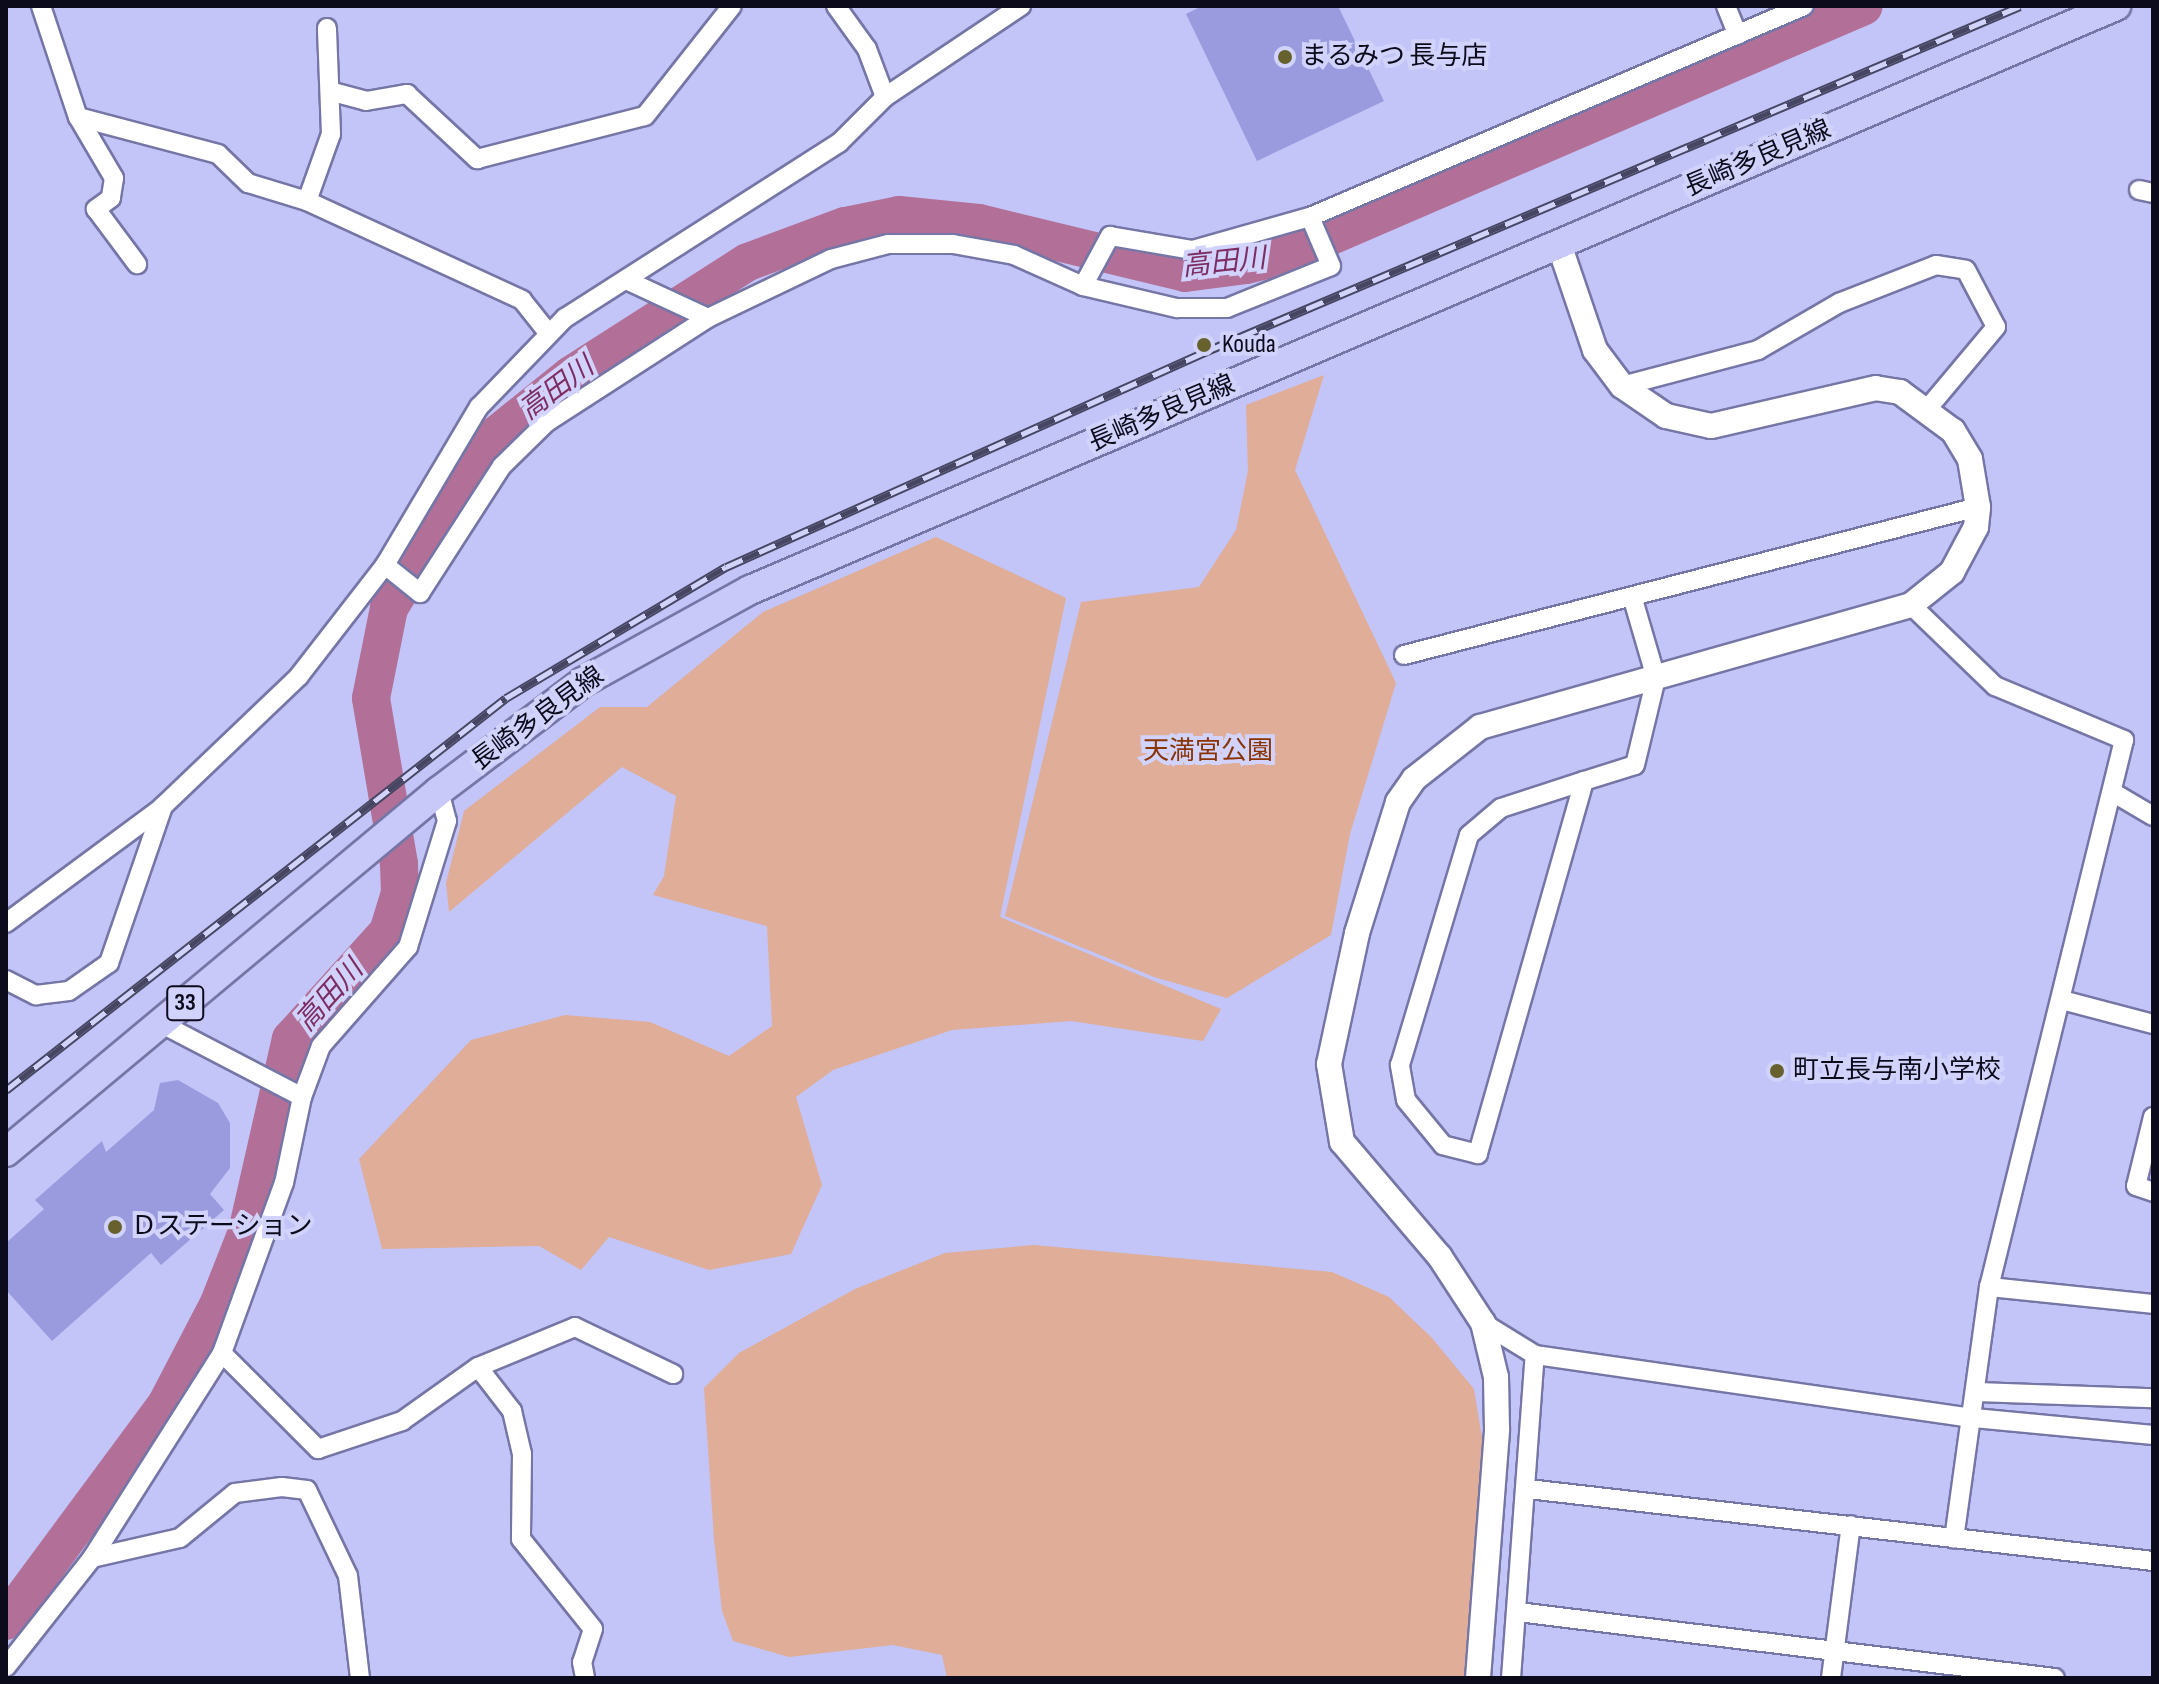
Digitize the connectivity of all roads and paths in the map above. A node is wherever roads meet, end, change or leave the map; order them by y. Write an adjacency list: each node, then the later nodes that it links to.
1 (41, 6): 12 (street)
2 (732, 6): 10 (street)
3 (836, 6): 11 (street)
4 (1021, 6): 11 (street)
5 (1726, 6): 9 (street)
6 (1804, 6): 9 (street)
7 (2116, 6): 15 (main road, 長崎多良見線 / 33)
8 (327, 28): 10 (street)
9 (1738, 35): 14 (street)
10 (333, 92): 13 (street)
11 (885, 97): 17 (street)
12 (78, 117): 13 (street); 16 (street)
13 (307, 201): 20 (street)
14 (1310, 217): 18 (street); 18 (street)
15 (1559, 244): 21 (street); 31 (main road, 長崎多良見線 / 33)
16 (137, 264)
17 (626, 280): 19 (street); 20 (street)
18 (1083, 286): 19 (street)
19 (708, 318): 24 (street)
20 (549, 334): 24 (street)
21 (1622, 386): 22 (street); 22 (street)
22 (1928, 408): 23 (street)
23 (1978, 507): 25 (street); 26 (street)
24 (388, 569): 32 (street)
25 (1632, 596): 27 (street); 28 (street)
26 (1911, 605): 28 (street); 30 (street)
27 (1404, 655)
28 (1656, 678): 29 (street); 45 (street)
29 (1584, 781): 29 (street)
30 (2114, 793): 33 (street); 36 (street)
31 (429, 800): 37 (main road, 33); 39 (street)
32 (163, 806): 34 (street); 35 (street)
33 (2153, 816)
34 (6, 923)
35 (6, 980)
36 (2062, 1000): 38 (street); 43 (street)
37 (160, 1023): 39 (street); 41 (main road, 33)
38 (2153, 1024)
39 (302, 1097): 46 (street)
40 (2153, 1117): 42 (street)
41 (6, 1152)
42 (2153, 1192)
43 (1989, 1287): 44 (street); 50 (street)
44 (2153, 1304)
45 (1483, 1323): 47 (street); 64 (street)
46 (222, 1353): 48 (street); 57 (street)
47 (1535, 1355): 52 (street); 54 (street)
48 (478, 1367): 49 (street); 63 (street)
49 (673, 1374)
50 (1977, 1392): 51 (street); 52 (street)
51 (2153, 1398)
52 (1974, 1418): 53 (street); 56 (street)
53 (2153, 1435)
54 (1528, 1489): 55 (street); 59 (street)
55 (1851, 1525): 56 (street); 60 (street)
56 (1954, 1539): 58 (street)
57 (92, 1558): 61 (street); 62 (street)
58 (2153, 1561)
59 (1518, 1612): 60 (street); 65 (street)
60 (1834, 1649): 66 (street); 67 (street)
61 (6, 1667)
62 (360, 1678)
63 (585, 1678)
64 (1478, 1678)
65 (1511, 1678)
66 (1831, 1678)
67 (2055, 1678)

